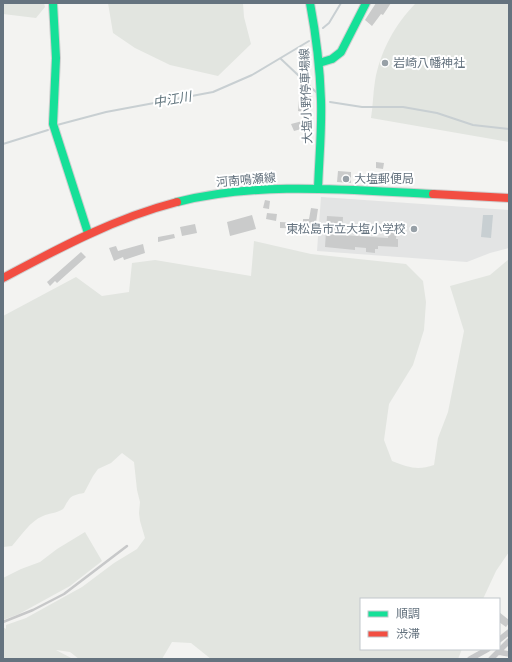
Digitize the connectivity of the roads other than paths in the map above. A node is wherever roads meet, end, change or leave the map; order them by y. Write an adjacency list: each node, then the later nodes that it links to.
1 (53, 3): 7 (main road)
2 (310, 3): 4 (main road, 大塩小野停車場線)
3 (366, 3): 4 (main road)
4 (319, 63): 5 (main road, 大塩小野停車場線)
5 (318, 189): 6 (main road, 河南鳴瀬線); 7 (main road, 河南鳴瀬線)
6 (509, 198)
7 (88, 233): 8 (main road, 河南鳴瀬線)
8 (3, 278)
9 (127, 546): 10 (lane)
10 (3, 622)
11 (509, 632): 12 (street)
12 (500, 639)
13 (509, 641): 15 (street)
14 (486, 650): 17 (street)
15 (498, 652): 16 (street); 18 (street)
16 (509, 654)
17 (470, 659)
18 (491, 659)

